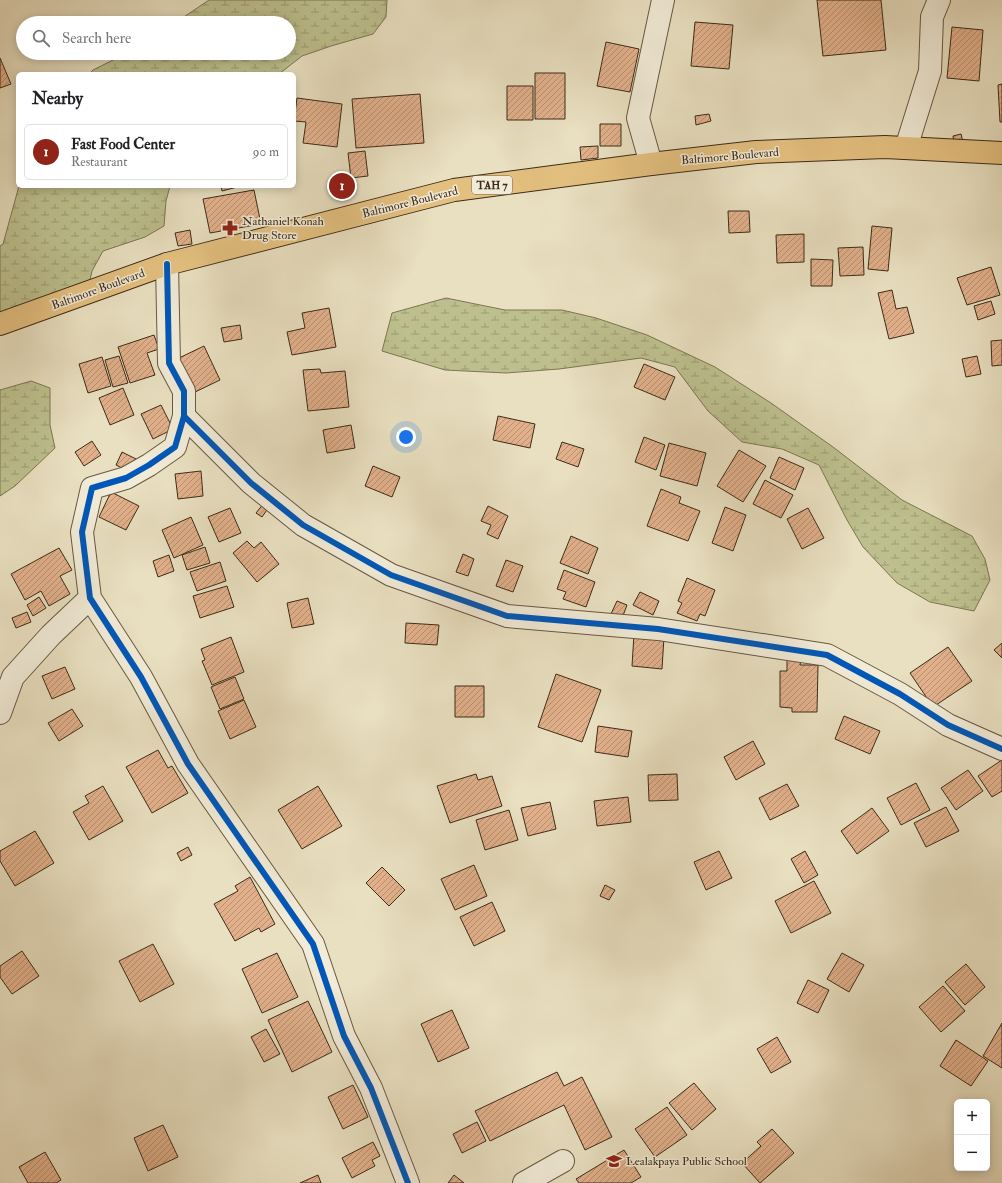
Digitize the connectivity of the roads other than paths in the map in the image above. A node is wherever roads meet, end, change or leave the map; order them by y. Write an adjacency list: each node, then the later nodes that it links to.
1 (663, 0): 5 (street)
2 (939, 0): 3 (street)
3 (906, 148): 4 (highway, Baltimore Boulevard / TAH 7); 5 (highway, Baltimore Boulevard / TAH 7)
4 (1002, 153)
5 (651, 164): 6 (highway, Baltimore Boulevard / TAH 7)
6 (167, 264): 7 (highway, Baltimore Boulevard / TAH 7); 8 (street)
7 (0, 324)
8 (184, 416): 9 (street); 11 (street)
9 (90, 598): 10 (street); 13 (street)
10 (0, 713)
11 (1002, 749)
12 (563, 1161): 14 (street)
13 (408, 1183)
14 (524, 1183)

